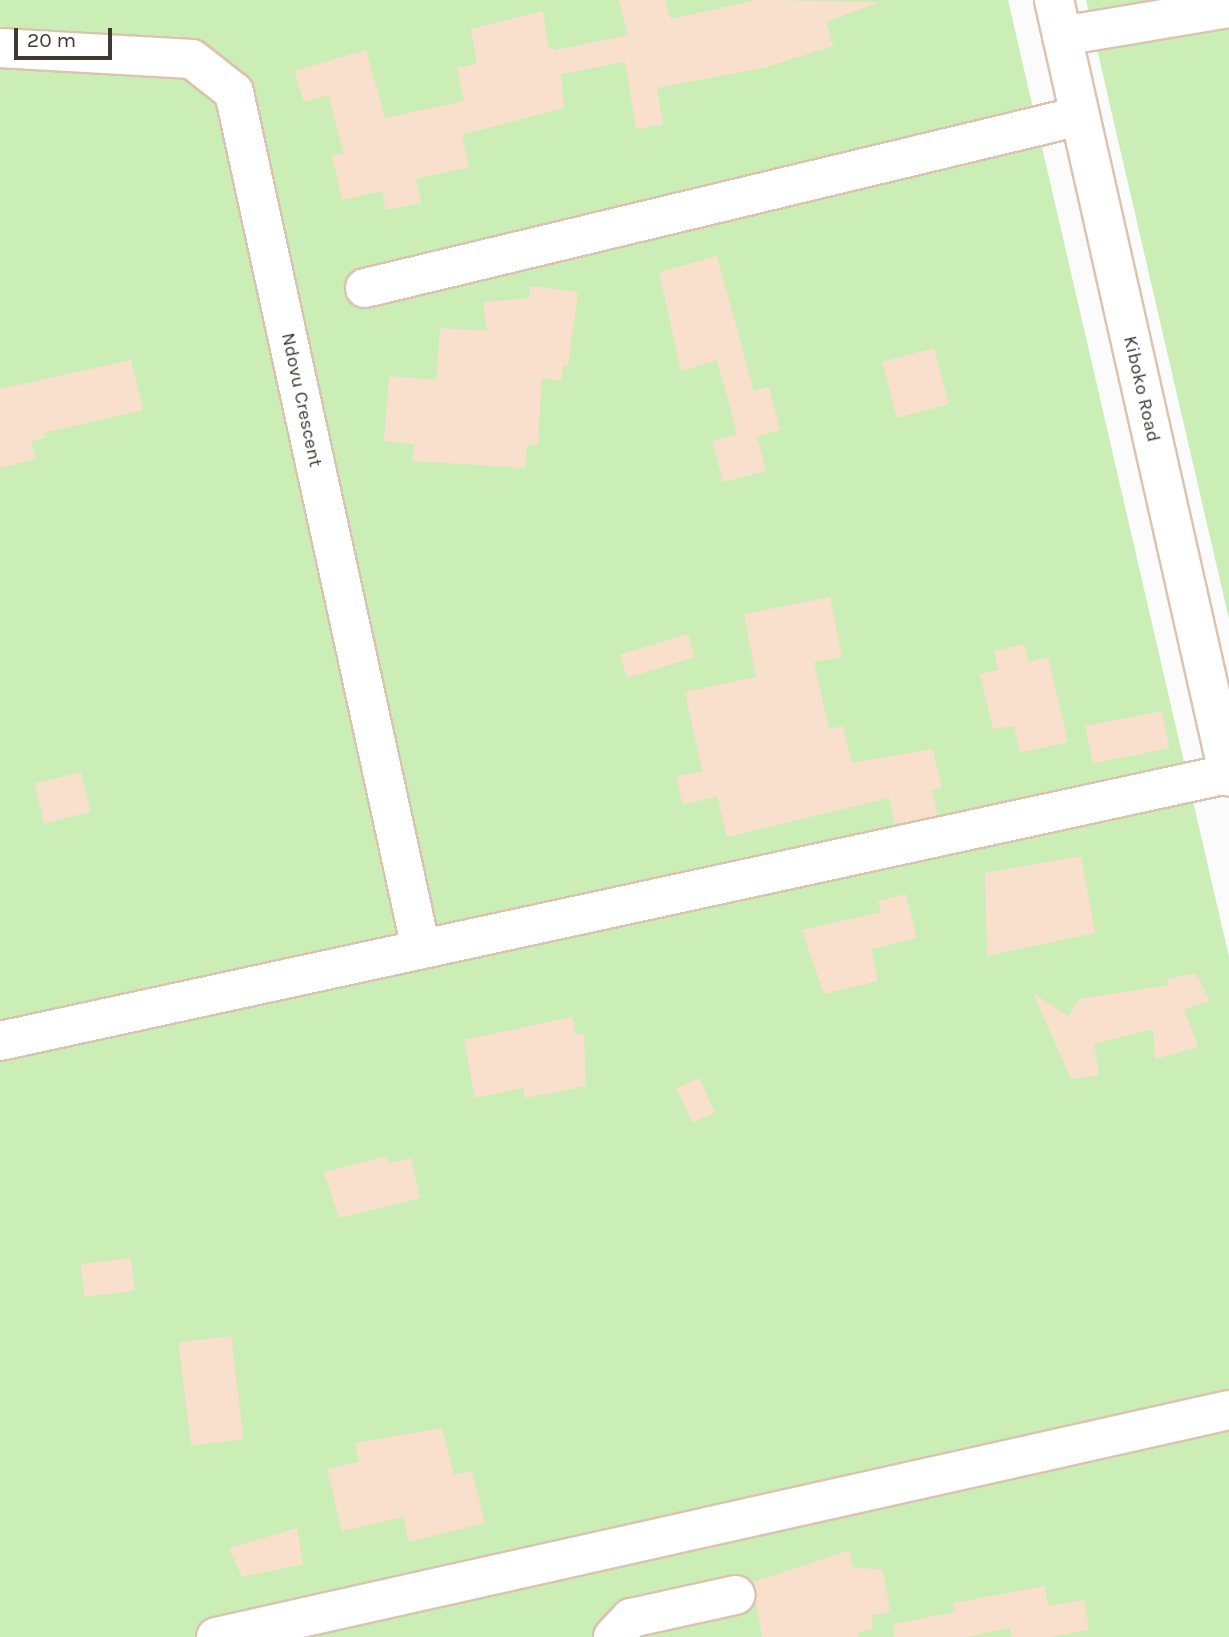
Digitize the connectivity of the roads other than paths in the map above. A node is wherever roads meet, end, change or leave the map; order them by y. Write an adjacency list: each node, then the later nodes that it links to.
1 (1054, 0): 3 (street, Kiboko Road)
2 (1229, 8): 3 (street)
3 (1062, 36): 5 (street, Kiboko Road)
4 (0, 48): 8 (street, Ndovu Crescent)
5 (1080, 116): 6 (street); 7 (street, Kiboko Road)
6 (365, 288)
7 (1229, 776): 8 (street)
8 (421, 949): 9 (street)
9 (0, 1041)
10 (1229, 1410): 12 (street)
11 (736, 1595): 13 (street)
12 (216, 1637)
13 (613, 1637)

